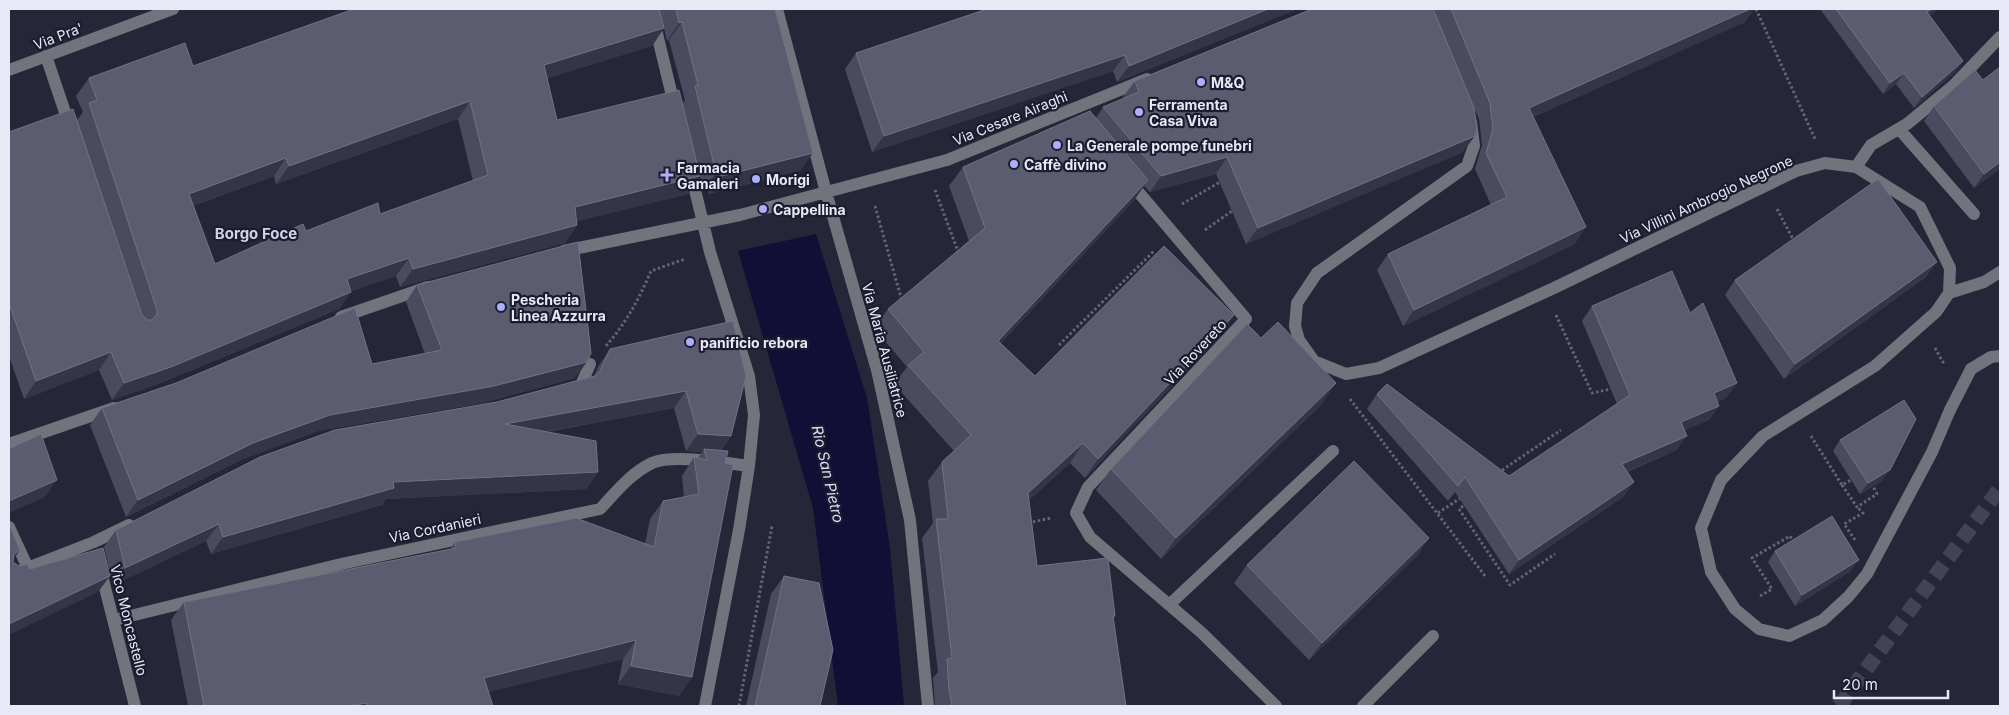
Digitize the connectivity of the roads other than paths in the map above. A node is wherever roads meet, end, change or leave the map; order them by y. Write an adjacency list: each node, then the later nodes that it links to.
1 (173, 9): 5 (street, Via Pra')
2 (651, 9): 9 (street)
3 (777, 9): 15 (street, Via Maria Ausiliatrice)
4 (2000, 37): 10 (street)
5 (46, 56): 6 (street, Via Pra'); 11 (street)
6 (9, 70)
7 (1160, 73): 15 (street, Via Cesare Airaghi)
8 (1467, 113): 13 (street, Via Villini Ambrogio Negrone)
9 (679, 124)
10 (1899, 128): 13 (street); 16 (street)
11 (74, 137)
12 (686, 152): 17 (street)
13 (1856, 167): 21 (street, Via Villini Ambrogio Negrone)
14 (1118, 168): 35 (street, Via Rovereto)
15 (826, 192): 17 (street, Via Cesare Airaghi); 40 (street, Via Maria Ausiliatrice)
16 (1974, 214)
17 (703, 223): 18 (street, Via Cesare Airaghi); 29 (street)
18 (553, 254)
19 (2000, 272): 21 (street)
20 (438, 284): 22 (street)
21 (1949, 293): 23 (street, bridge)
22 (330, 321)
23 (2000, 356)
24 (590, 364): 25 (street)
25 (563, 390)
26 (125, 404): 27 (street)
27 (9, 444)
28 (1334, 451): 35 (street)
29 (749, 466): 36 (street, Via Cordanieri); 39 (street)
30 (138, 520): 32 (street)
31 (9, 527): 33 (street)
32 (96, 551): 33 (street); 36 (street, Vico Moncastello)
33 (28, 568): 34 (street)
34 (9, 575)
35 (1169, 605): 41 (street)
36 (114, 620): 38 (street, Vico Moncastello)
37 (1433, 636): 42 (street)
38 (135, 706)
39 (705, 706)
40 (928, 706)
41 (1276, 706)
42 (1363, 706)

